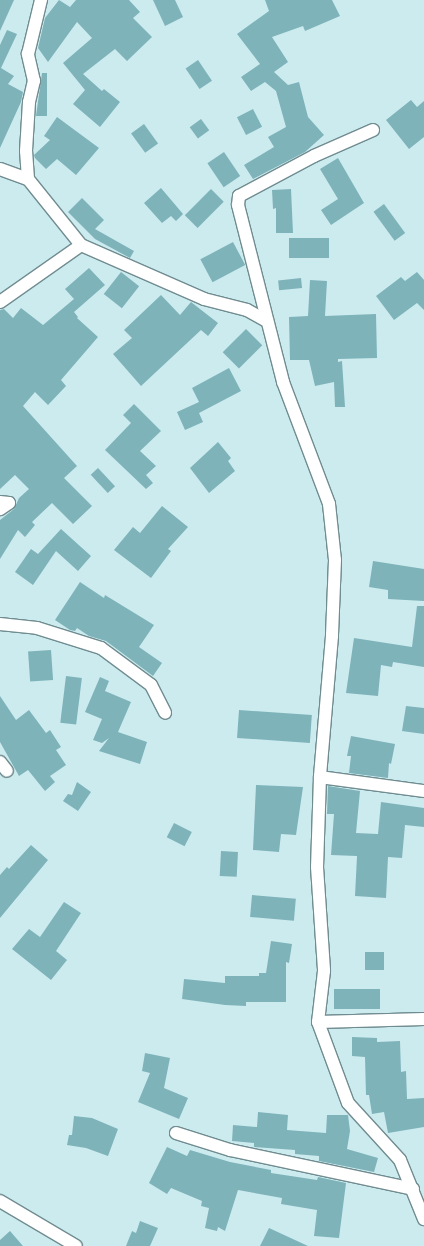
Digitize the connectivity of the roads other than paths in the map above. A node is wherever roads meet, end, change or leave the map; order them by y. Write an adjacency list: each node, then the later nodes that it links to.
1 (41, 0): 4 (street)
2 (372, 130): 7 (street)
3 (0, 169): 4 (street)
4 (28, 179): 5 (street)
5 (81, 245): 6 (street); 7 (street)
6 (0, 302)
7 (265, 320): 12 (street)
8 (0, 502): 9 (street)
9 (0, 509)
10 (0, 624): 11 (street)
11 (164, 713)
12 (320, 778): 13 (street); 15 (street)
13 (424, 791)
14 (424, 1020): 15 (street)
15 (318, 1022): 17 (street)
16 (176, 1133): 17 (street)
17 (413, 1189): 19 (street)
18 (0, 1201): 20 (street)
19 (424, 1219)
20 (76, 1246)

